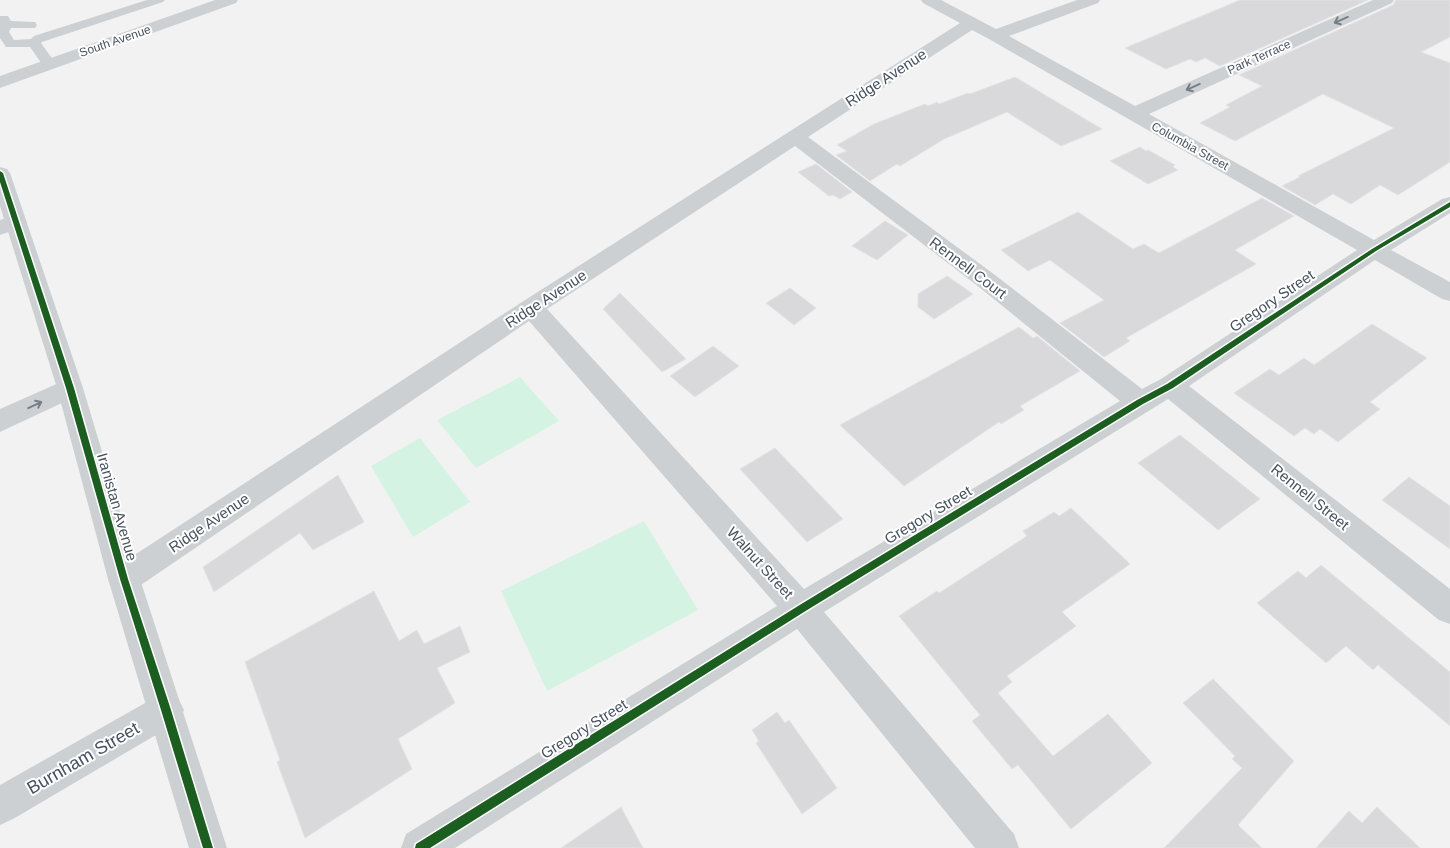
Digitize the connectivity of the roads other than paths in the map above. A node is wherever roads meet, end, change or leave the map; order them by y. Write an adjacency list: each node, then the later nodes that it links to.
1 (159, 0): 6 (lane)
2 (230, 0): 12 (street, South Avenue)
3 (929, 0): 8 (street, Columbia Street)
4 (1092, 0): 9 (street)
5 (1386, 0): 14 (street, Park Terrace, one-way to 14)
6 (124, 5): 10 (lane)
7 (5, 20): 10 (lane); 10 (lane)
8 (971, 23): 9 (street, Columbia Street); 15 (street, Ridge Avenue)
9 (995, 35): 14 (street, Columbia Street)
10 (35, 37): 11 (lane); 12 (lane)
11 (0, 56)
12 (49, 64): 13 (street, South Avenue)
13 (0, 82)
14 (1133, 114): 19 (street, Columbia Street)
15 (795, 137): 21 (street, Ridge Avenue); 24 (street, Rennell Court)
16 (0, 173): 18 (street, Iranistan Avenue)
17 (1450, 204): 19 (street, Gregory Street)
18 (8, 225): 23 (street, Iranistan Avenue)
19 (1374, 250): 20 (street, Columbia Street); 22 (street, Gregory Street)
20 (1450, 293)
21 (531, 308): 26 (street, Ridge Avenue); 27 (street, Walnut Street)
22 (1170, 386): 24 (street, Gregory Street); 28 (street, Rennell Street)
23 (70, 388): 25 (street, one-way to 23); 26 (street, Iranistan Avenue)
24 (1140, 402): 27 (street, Gregory Street)
25 (0, 421)
26 (124, 579): 29 (street, Iranistan Avenue)
27 (801, 609): 32 (street, Gregory Street); 33 (street, Walnut Street)
28 (1450, 609)
29 (166, 710): 30 (street, Burnham Street); 31 (street, Iranistan Avenue)
30 (0, 806)
31 (208, 848)
32 (420, 848)
33 (1000, 848)

